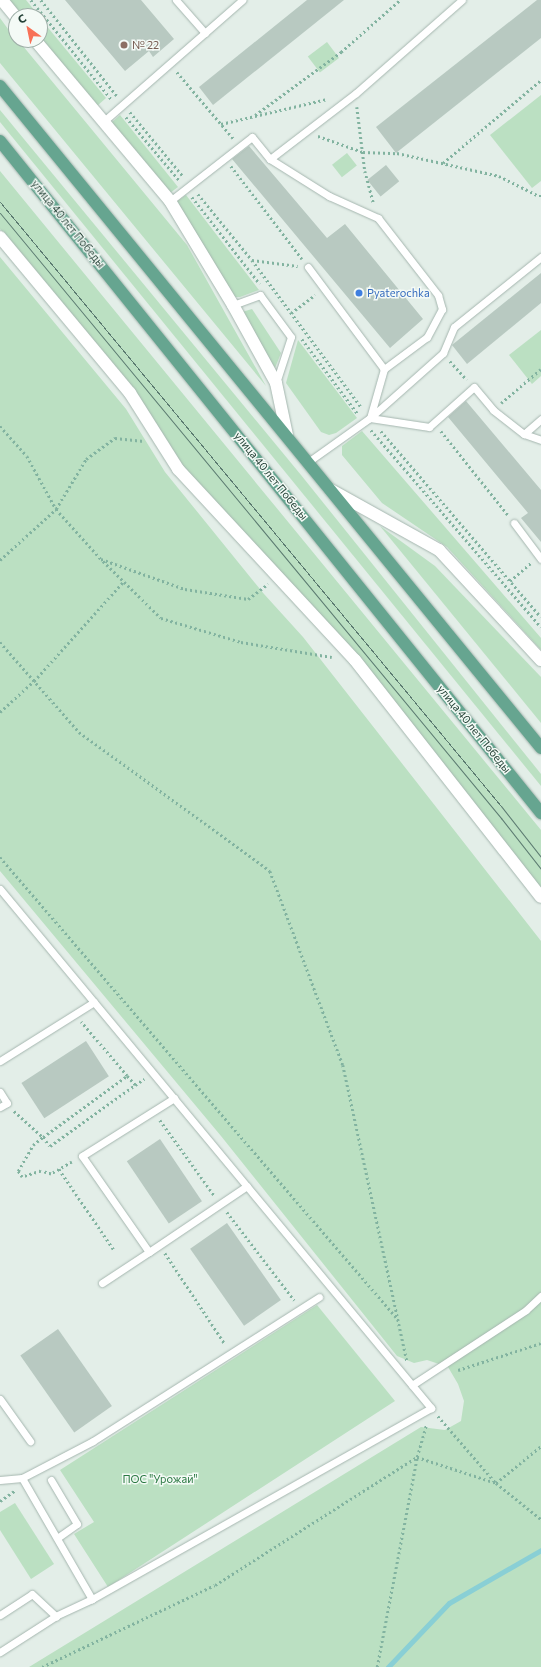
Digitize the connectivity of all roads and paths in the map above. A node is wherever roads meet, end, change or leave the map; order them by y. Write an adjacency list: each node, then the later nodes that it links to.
1 (2, 0): 7 (street)
2 (41, 0): 14 (path)
3 (176, 0): 8 (lane)
4 (242, 0): 8 (lane)
5 (400, 0): 15 (path)
6 (462, 0): 13 (lane)
7 (9, 8)
8 (205, 33): 10 (lane)
9 (42, 48): 16 (street)
10 (170, 63): 14 (lane); 17 (path)
11 (541, 80): 24 (path)
12 (0, 86): 48 (main road)
13 (356, 93): 15 (path); 18 (lane); 21 (path)
14 (124, 104): 16 (lane); 25 (path)
15 (253, 116): 17 (path)
16 (104, 121): 27 (street)
17 (221, 124): 19 (path)
18 (305, 131): 21 (path); 23 (lane)
19 (230, 134)
20 (0, 141): 68 (main road, улица 40 лет Победы)
21 (363, 152): 24 (path); 28 (path)
22 (224, 158): 23 (lane); 25 (lane); 31 (path)
23 (270, 159): 28 (lane)
24 (443, 164): 26 (path)
25 (191, 185): 27 (lane)
26 (541, 196)
27 (170, 201): 35 (street)
28 (378, 218): 38 (lane)
29 (0, 237): 50 (street)
30 (541, 257): 37 (lane)
31 (301, 258)
32 (252, 260): 33 (path)
33 (308, 267): 34 (lane)
34 (324, 288): 36 (path); 38 (lane)
35 (233, 305): 40 (street); 40 (lane)
36 (291, 313)
37 (443, 354): 41 (path); 43 (lane)
38 (384, 369): 43 (lane)
39 (541, 369): 42 (path)
40 (276, 383): 48 (street)
41 (474, 387): 42 (lane); 45 (lane)
42 (493, 410): 47 (lane)
43 (370, 418): 45 (lane); 51 (lane)
44 (541, 419): 47 (lane)
45 (434, 422): 54 (path)
46 (0, 426): 53 (path)
47 (524, 434): 49 (lane)
48 (287, 435): 51 (main road)
49 (541, 440)
50 (161, 442): 53 (path); 59 (street)
51 (308, 462): 52 (main road)
52 (331, 490): 64 (street); 67 (main road)
53 (56, 509): 57 (path); 58 (path)
54 (508, 516)
55 (514, 523): 56 (lane)
56 (540, 558): 61 (path)
57 (101, 559): 59 (path); 60 (path)
58 (0, 560)
59 (278, 577): 63 (street)
60 (124, 581): 63 (path); 65 (path)
61 (510, 581)
62 (0, 642): 65 (path)
63 (355, 660): 71 (street)
64 (541, 660)
65 (34, 682): 66 (path); 89 (path)
66 (0, 712)
67 (541, 748)
68 (541, 813)
69 (0, 858): 89 (path)
70 (0, 889): 72 (lane)
71 (541, 897)
72 (94, 1002): 74 (lane); 77 (lane)
73 (79, 1019): 75 (path)
74 (0, 1061)
75 (127, 1076): 80 (path); 80 (path)
76 (0, 1092): 78 (lane)
77 (174, 1098): 81 (lane); 83 (lane)
78 (7, 1103): 79 (lane); 80 (path)
79 (0, 1107)
80 (43, 1137): 82 (path)
81 (82, 1156): 82 (path); 85 (lane)
82 (60, 1169): 84 (path)
83 (247, 1186): 85 (lane); 92 (lane)
84 (114, 1250)
85 (149, 1252): 86 (lane)
86 (102, 1283)
87 (541, 1296): 92 (lane)
88 (319, 1297): 100 (lane)
89 (398, 1319): 92 (path)
90 (541, 1343): 91 (path)
91 (450, 1373)
92 (412, 1385): 94 (lane)
93 (0, 1399): 95 (lane)
94 (431, 1408): 97 (path); 101 (path); 105 (lane)
95 (30, 1441)
96 (541, 1446): 101 (path)
97 (417, 1457): 101 (path); 109 (path); 110 (path)
98 (0, 1480): 100 (lane)
99 (51, 1480): 104 (lane)
100 (24, 1481): 102 (path); 104 (lane)
101 (496, 1483): 103 (path)
102 (0, 1501)
103 (541, 1519)
104 (57, 1538): 105 (lane)
105 (92, 1599): 107 (lane)
106 (0, 1615): 107 (lane)
107 (56, 1616): 108 (lane)
108 (0, 1652)
109 (42, 1667)
110 (377, 1667)

